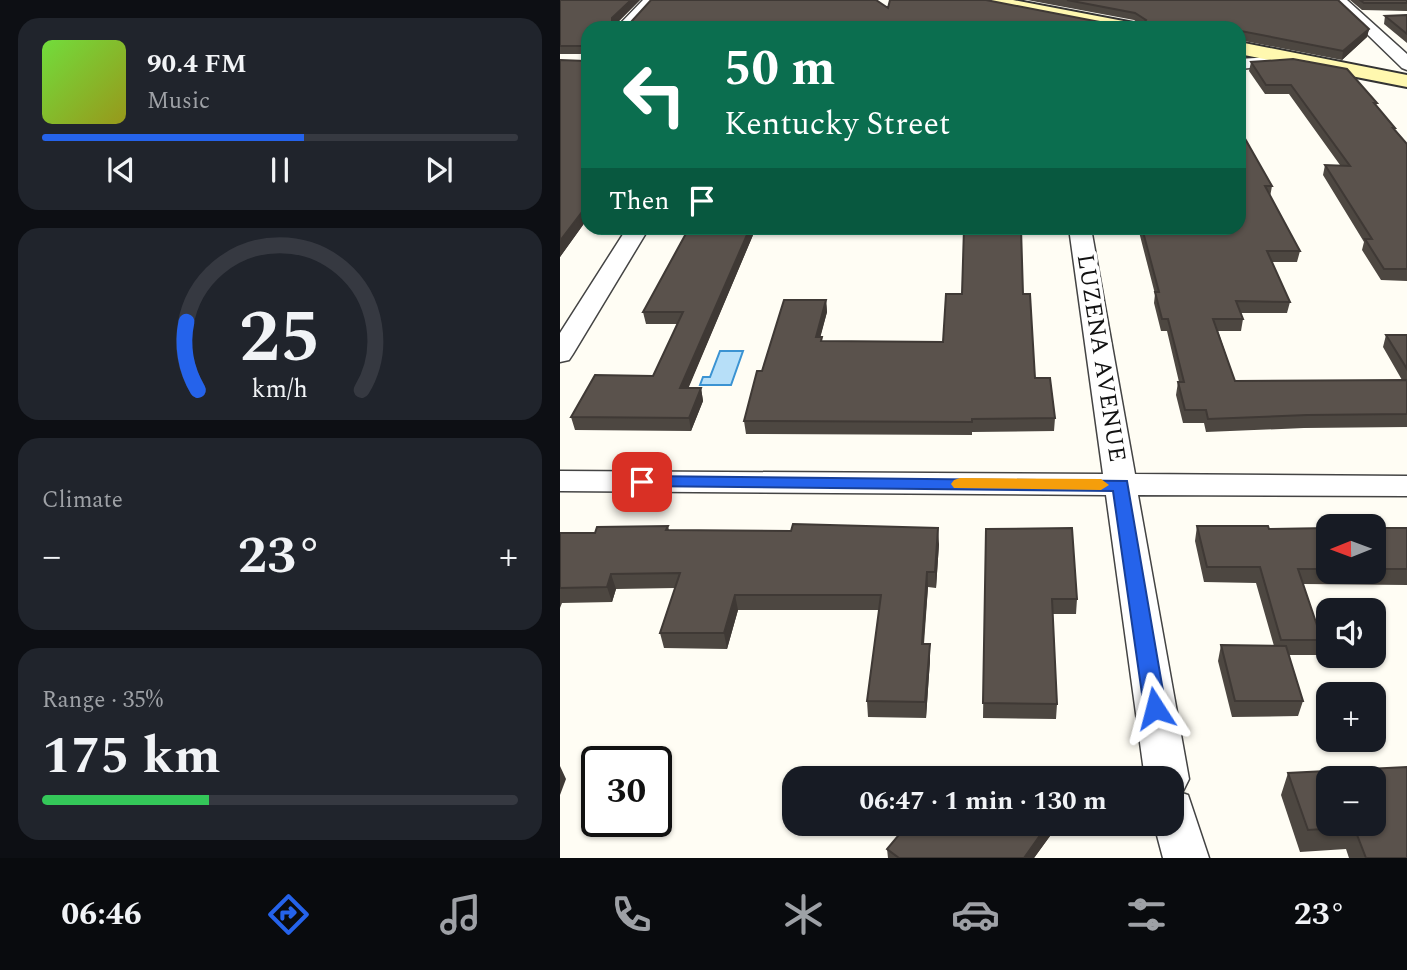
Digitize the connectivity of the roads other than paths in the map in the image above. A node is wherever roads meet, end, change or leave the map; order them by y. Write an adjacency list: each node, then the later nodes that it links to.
1 (650, 0): 6 (street)
2 (986, 0): 7 (main road)
3 (1339, 0): 4 (street)
4 (1358, 17): 5 (street); 11 (street)
5 (1379, 17)
6 (630, 21)
7 (1097, 21)
8 (1246, 49): 9 (main road)
9 (1302, 60): 10 (street); 12 (main road)
10 (1246, 64)
11 (1407, 65)
12 (1407, 80)
13 (634, 235): 15 (street)
14 (1081, 235): 17 (street, LUZENA AVENUE)
15 (560, 354)
16 (560, 481): 17 (street)
17 (1121, 485): 18 (street); 19 (street, LUZENA AVENUE)
18 (1407, 486)
19 (1165, 766)
20 (1180, 836): 21 (street)
21 (1186, 858)

